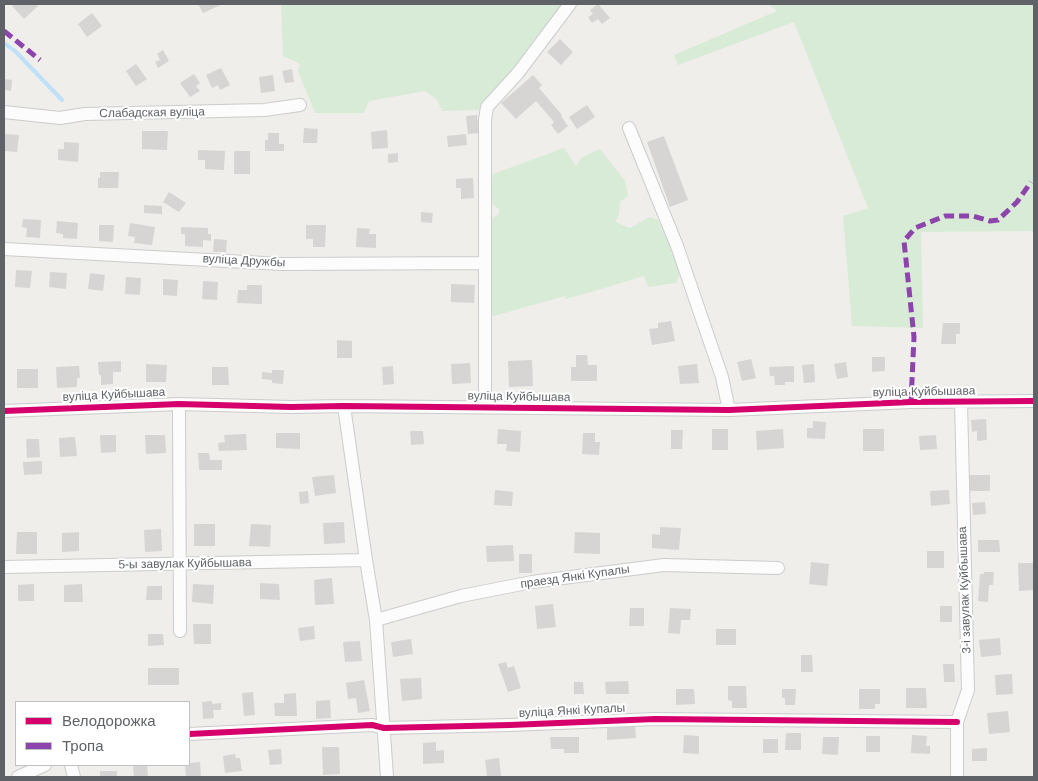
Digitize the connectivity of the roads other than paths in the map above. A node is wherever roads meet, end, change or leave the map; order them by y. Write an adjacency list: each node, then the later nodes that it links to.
1 (570, 4): 6 (street)
2 (300, 105): 3 (street, Слабадская вуліца)
3 (4, 112)
4 (629, 128): 12 (street)
5 (4, 249): 6 (street, вуліца Дружбы)
6 (484, 263): 11 (street)
7 (1034, 401): 8 (street, вуліца Куйбышава)
8 (961, 402): 12 (street, вуліца Куйбышава); 20 (street, 3-і завулак Куйбышава)
9 (179, 404): 10 (street, вуліца Куйбышава); 13 (street, вуліца Куйбышава); 15 (street)
10 (344, 406): 11 (street, вуліца Куйбышава); 14 (street)
11 (485, 407): 12 (street, вуліца Куйбышава)
12 (729, 410)
13 (4, 412)
14 (366, 560): 15 (street, 5-ы завулак Куйбышава); 18 (street)
15 (180, 564): 16 (street, 5-ы завулак Куйбышава); 19 (street)
16 (4, 568)
17 (778, 568): 18 (street, праезд Янкі Купалы)
18 (376, 620): 21 (street)
19 (180, 631)
20 (957, 722): 21 (street, вуліца Янкі Купалы); 26 (street, 3-і завулак Куйбышава)
21 (384, 728): 22 (street, вуліца Янкі Купалы); 25 (street)
22 (190, 734)
23 (43, 766): 24 (street)
24 (18, 777)
25 (387, 777)
26 (957, 777)

